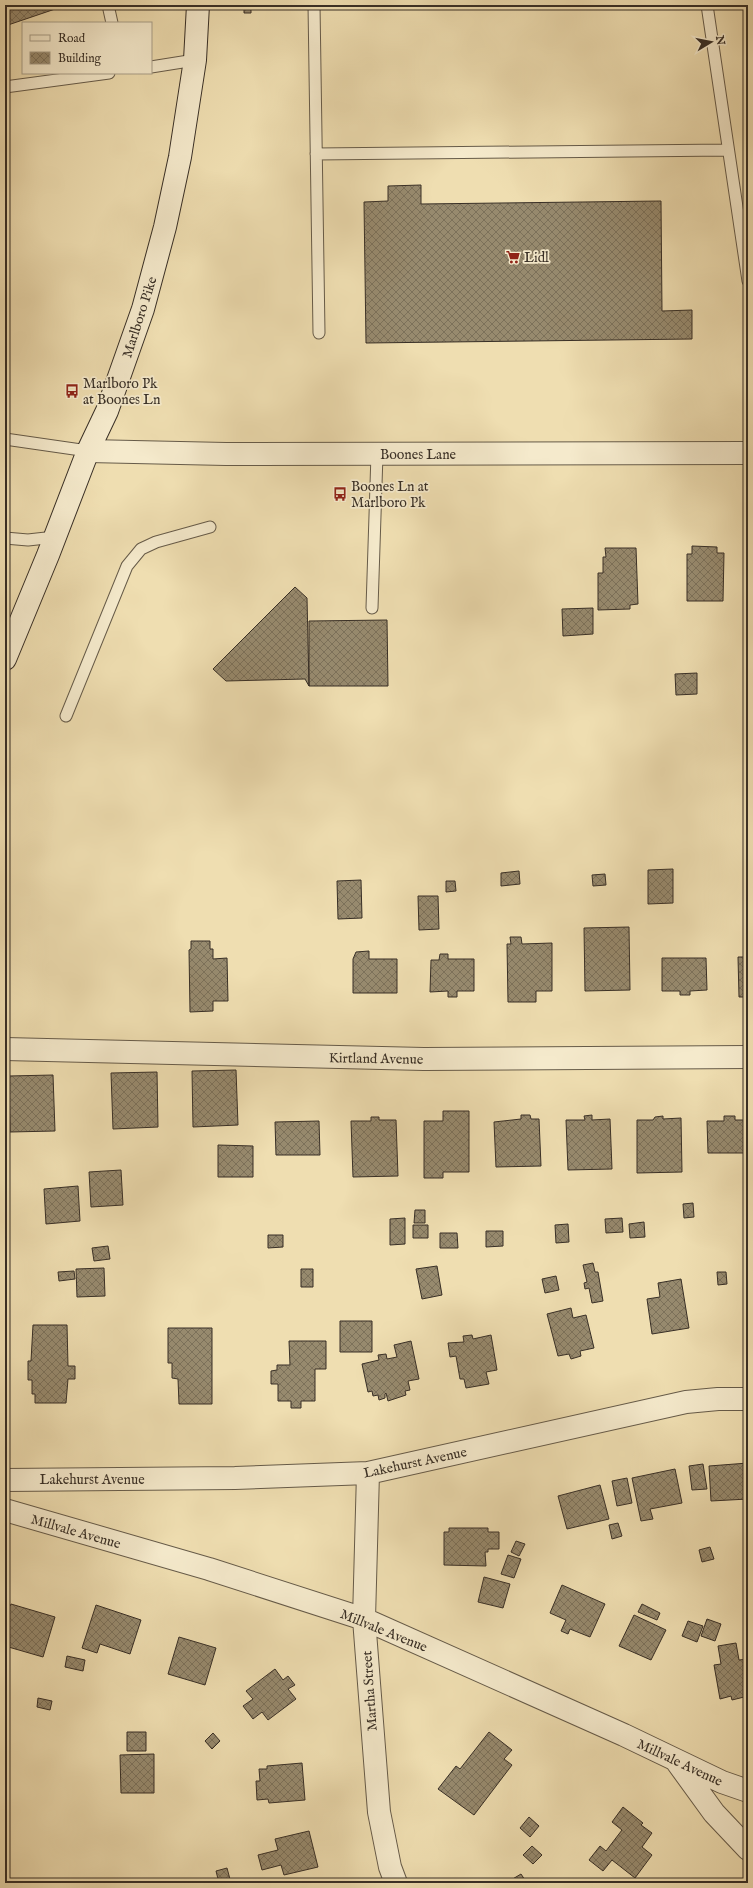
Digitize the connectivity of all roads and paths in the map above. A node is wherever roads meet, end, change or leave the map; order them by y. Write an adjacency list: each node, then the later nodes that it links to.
1 (108, 5): 5 (lane)
2 (198, 5): 6 (street, Marlboro Pike)
3 (314, 5): 11 (lane)
4 (707, 5): 10 (lane)
5 (112, 22)
6 (195, 60): 7 (lane); 15 (street, Marlboro Pike)
7 (152, 66)
8 (102, 74): 9 (lane)
9 (5, 87)
10 (727, 150): 11 (lane); 12 (lane)
11 (316, 154): 13 (lane)
12 (748, 281)
13 (319, 332)
14 (5, 439): 15 (lane)
15 (88, 452): 17 (street, Boones Lane); 19 (street, Marlboro Pike)
16 (748, 453): 17 (street, Boones Lane)
17 (377, 454): 21 (lane)
18 (210, 527): 23 (lane)
19 (55, 537): 20 (lane); 22 (street, Marlboro Pike)
20 (5, 538)
21 (372, 608)
22 (5, 659)
23 (66, 716)
24 (5, 1049): 25 (street, Kirtland Avenue)
25 (748, 1057)
26 (748, 1399): 27 (street, Lakehurst Avenue)
27 (368, 1473): 28 (street, Lakehurst Avenue); 30 (street, Martha Street)
28 (5, 1480)
29 (5, 1510): 30 (street, Millvale Avenue)
30 (364, 1619): 31 (street, Millvale Avenue); 34 (street, Martha Street)
31 (677, 1761): 32 (street, Millvale Avenue); 33 (street)
32 (748, 1791)
33 (748, 1849)
34 (396, 1883)

